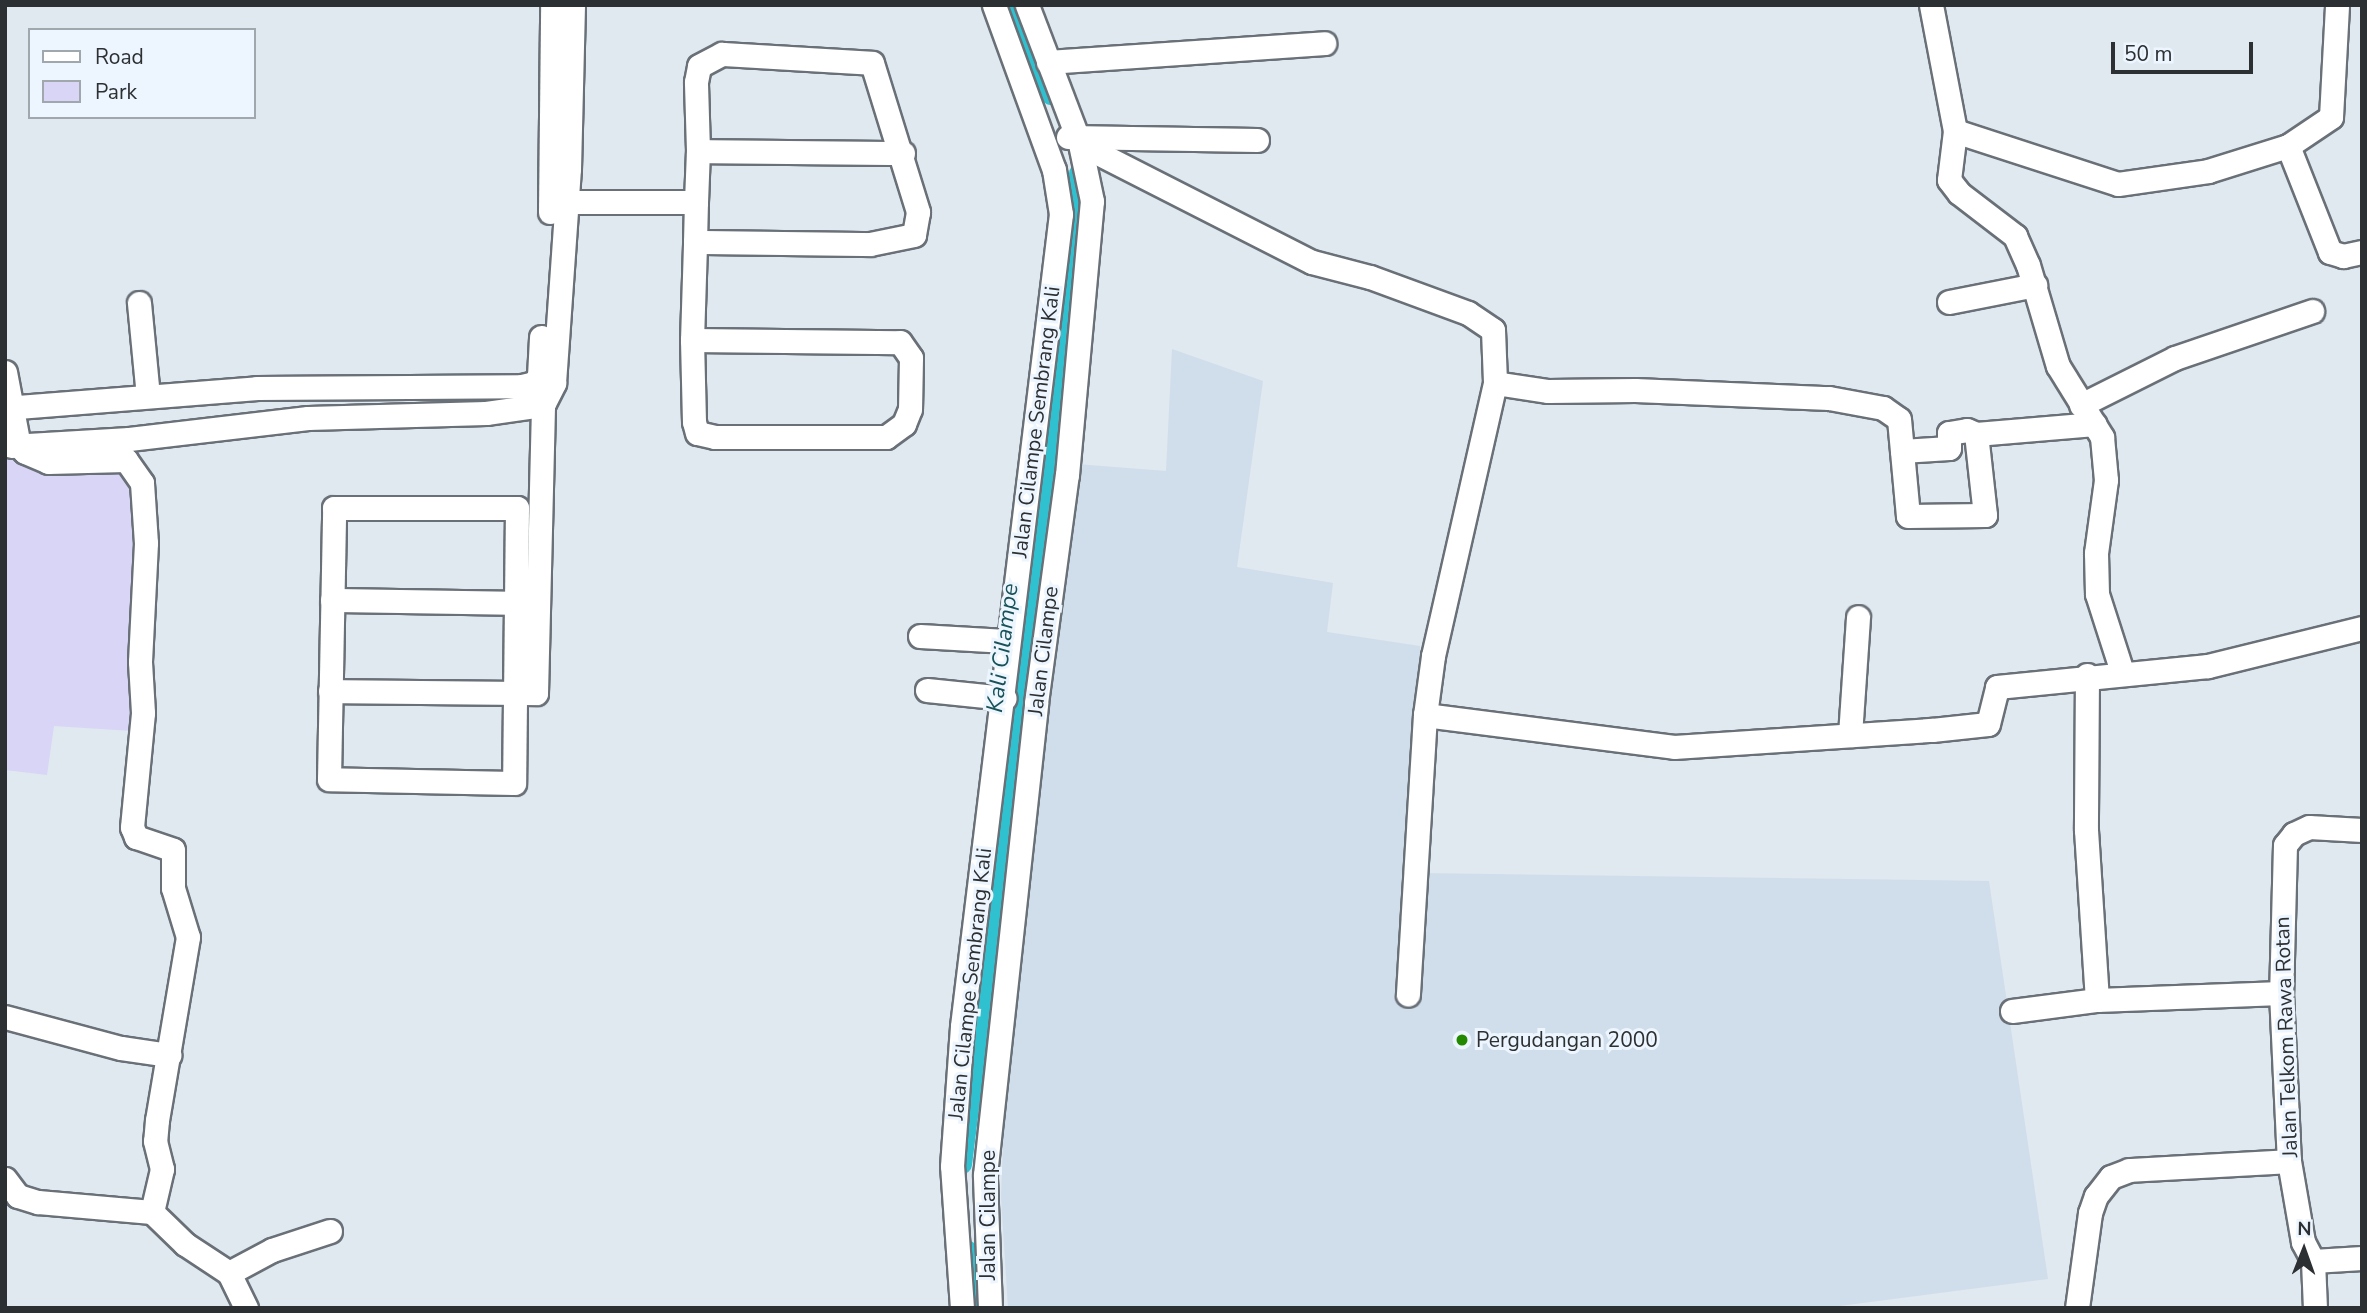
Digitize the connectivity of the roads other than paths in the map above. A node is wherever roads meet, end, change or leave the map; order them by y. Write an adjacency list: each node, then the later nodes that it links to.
1 (552, 5): 17 (street)
2 (573, 5): 17 (street)
3 (994, 5): 12 (street, Jalan Cilampe Sembrang Kali)
4 (1027, 5): 8 (street, Jalan Cilampe)
5 (1931, 5): 9 (street)
6 (2337, 5): 13 (street)
7 (1324, 43): 8 (street)
8 (1048, 62): 10 (street, Jalan Cilampe)
9 (1955, 131): 13 (street); 20 (street)
10 (1079, 139): 11 (street); 12 (street); 27 (street); 67 (street, Jalan Cilampe)
11 (1256, 140)
12 (1044, 145): 42 (street, Jalan Cilampe Sembrang Kali)
13 (2288, 146): 19 (street)
14 (698, 151): 15 (street); 15 (street); 16 (street)
15 (903, 153): 18 (street)
16 (696, 202): 17 (street); 18 (street)
17 (558, 203): 26 (street); 29 (street)
18 (695, 242): 24 (street)
19 (2362, 252)
20 (2035, 285): 21 (street); 30 (street)
21 (1949, 302)
22 (139, 303): 28 (street)
23 (2312, 311): 30 (street)
24 (692, 340): 24 (street)
25 (5, 372): 31 (street)
26 (534, 383): 28 (street); 29 (street)
27 (1495, 383): 36 (street); 49 (street)
28 (148, 397): 31 (street)
29 (543, 405): 35 (street); 38 (street)
30 (2081, 405): 32 (street)
31 (9, 407): 34 (street)
32 (2095, 424): 33 (street); 43 (street)
33 (1976, 434): 36 (street); 36 (street)
34 (12, 446): 35 (street)
35 (129, 450): 57 (street)
36 (1902, 451)
37 (332, 600): 38 (street); 38 (street); 46 (street)
38 (526, 603): 47 (street)
39 (1858, 617): 50 (street)
40 (2362, 628): 43 (street)
41 (920, 636): 42 (street)
42 (1006, 641): 48 (street, Jalan Cilampe Sembrang Kali)
43 (2122, 672): 44 (street)
44 (2087, 675): 50 (street); 54 (street)
45 (928, 690): 48 (street)
46 (330, 691): 47 (street); 47 (street)
47 (515, 693)
48 (1005, 698): 66 (street, Jalan Cilampe Sembrang Kali)
49 (1425, 715): 50 (street); 53 (street)
50 (1850, 735)
51 (2362, 830): 52 (street, Jalan Telkom Rawa Rotan)
52 (2281, 993): 54 (street); 58 (street, Jalan Telkom Rawa Rotan)
53 (1408, 994)
54 (2097, 1000): 55 (street)
55 (2012, 1011)
56 (5, 1017): 57 (street)
57 (169, 1055): 60 (street)
58 (2289, 1161): 63 (street, Jalan Telkom Rawa Rotan); 68 (street)
59 (5, 1179): 60 (street)
60 (152, 1212): 64 (street)
61 (330, 1231): 64 (street)
62 (2362, 1258): 63 (street)
63 (2313, 1261): 69 (street)
64 (229, 1273): 65 (street)
65 (246, 1308)
66 (962, 1308)
67 (990, 1308)
68 (2077, 1308)
69 (2315, 1308)

